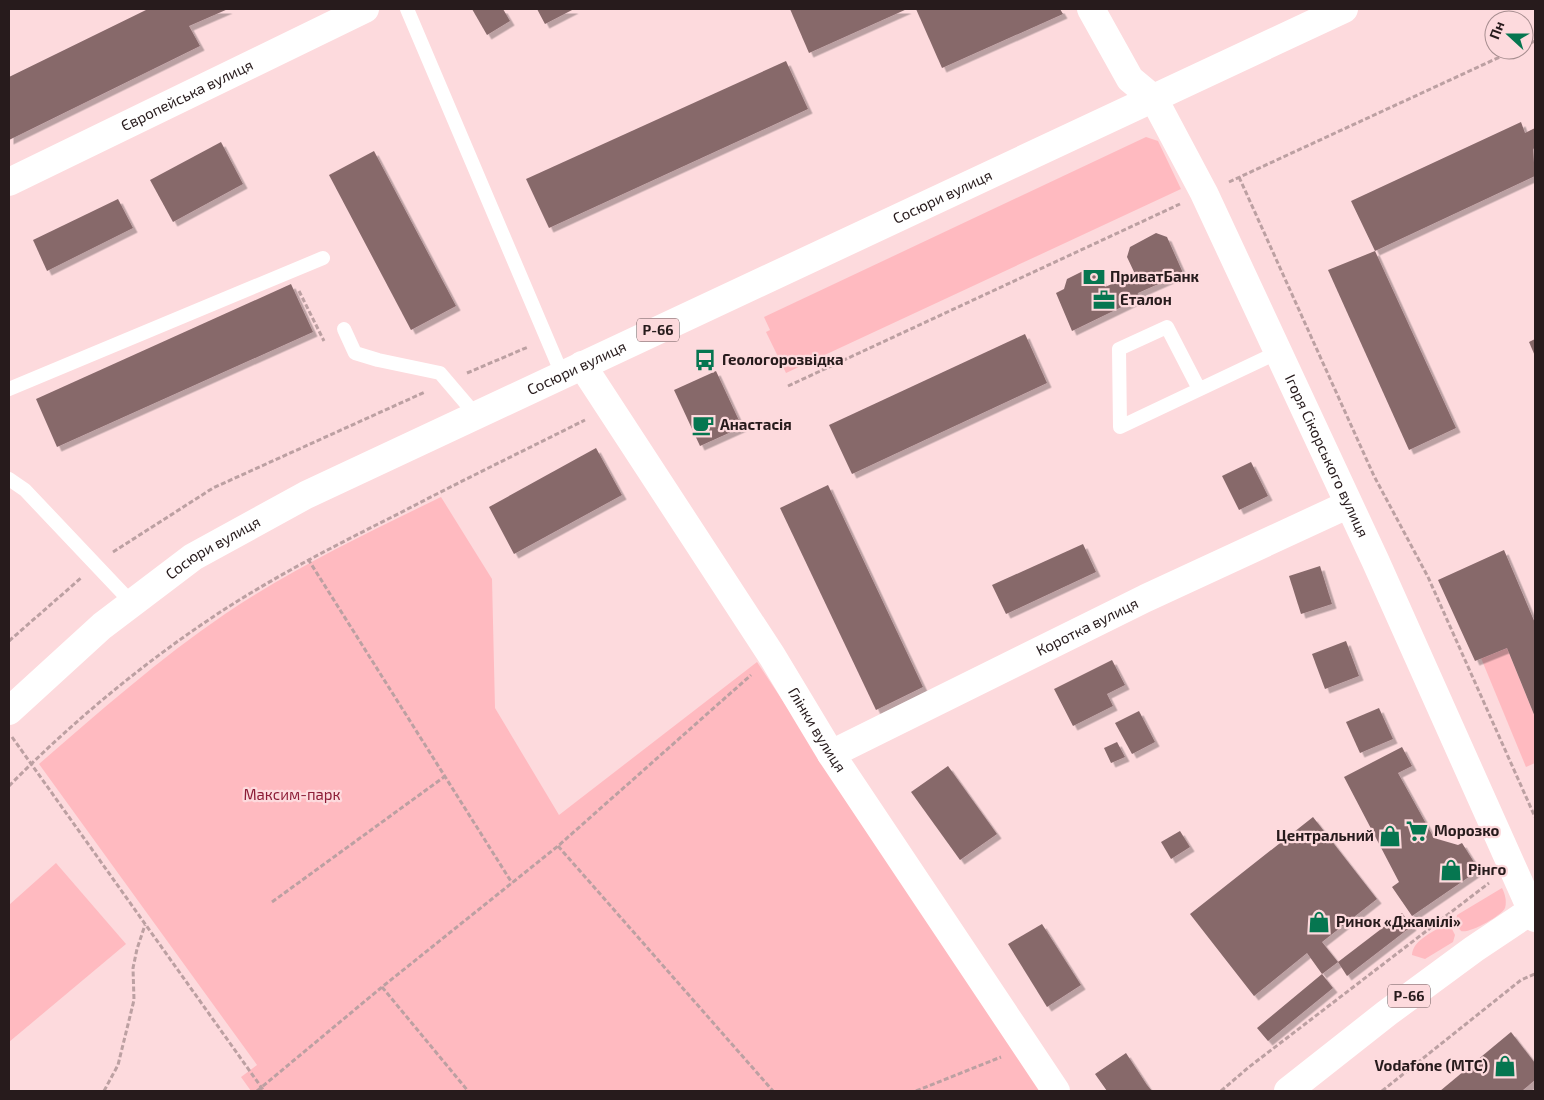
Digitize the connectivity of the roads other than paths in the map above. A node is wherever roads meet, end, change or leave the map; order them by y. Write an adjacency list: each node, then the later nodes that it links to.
1 (365, 9): 6 (street, Європейська вулиця)
2 (407, 9): 10 (lane)
3 (1091, 9): 5 (street, Ігоря Сікорського вулиця)
4 (1344, 9): 5 (street, Сосюри вулиця / Р-66)
5 (1154, 99): 9 (street, Ігоря Сікорського вулиця); 10 (street, Сосюри вулиця / Р-66)
6 (9, 182)
7 (323, 258): 11 (lane)
8 (344, 329): 13 (lane)
9 (1276, 353): 12 (lane); 15 (street, Ігоря Сікорського вулиця)
10 (572, 370): 13 (street, Сосюри вулиця / Р-66); 18 (street, Глінки вулиця)
11 (9, 389)
12 (1199, 389): 12 (lane)
13 (475, 414): 16 (street, Сосюри вулиця / Р-66)
14 (9, 478): 16 (lane)
15 (1347, 506): 18 (street, Коротка вулиця); 19 (street, Ігоря Сікорського вулиця)
16 (132, 603): 17 (street, Сосюри вулиця / Р-66)
17 (9, 711)
18 (831, 754): 20 (street, Глінки вулиця)
19 (1534, 912): 21 (street, Р-66)
20 (1056, 1091)
21 (1288, 1091)

